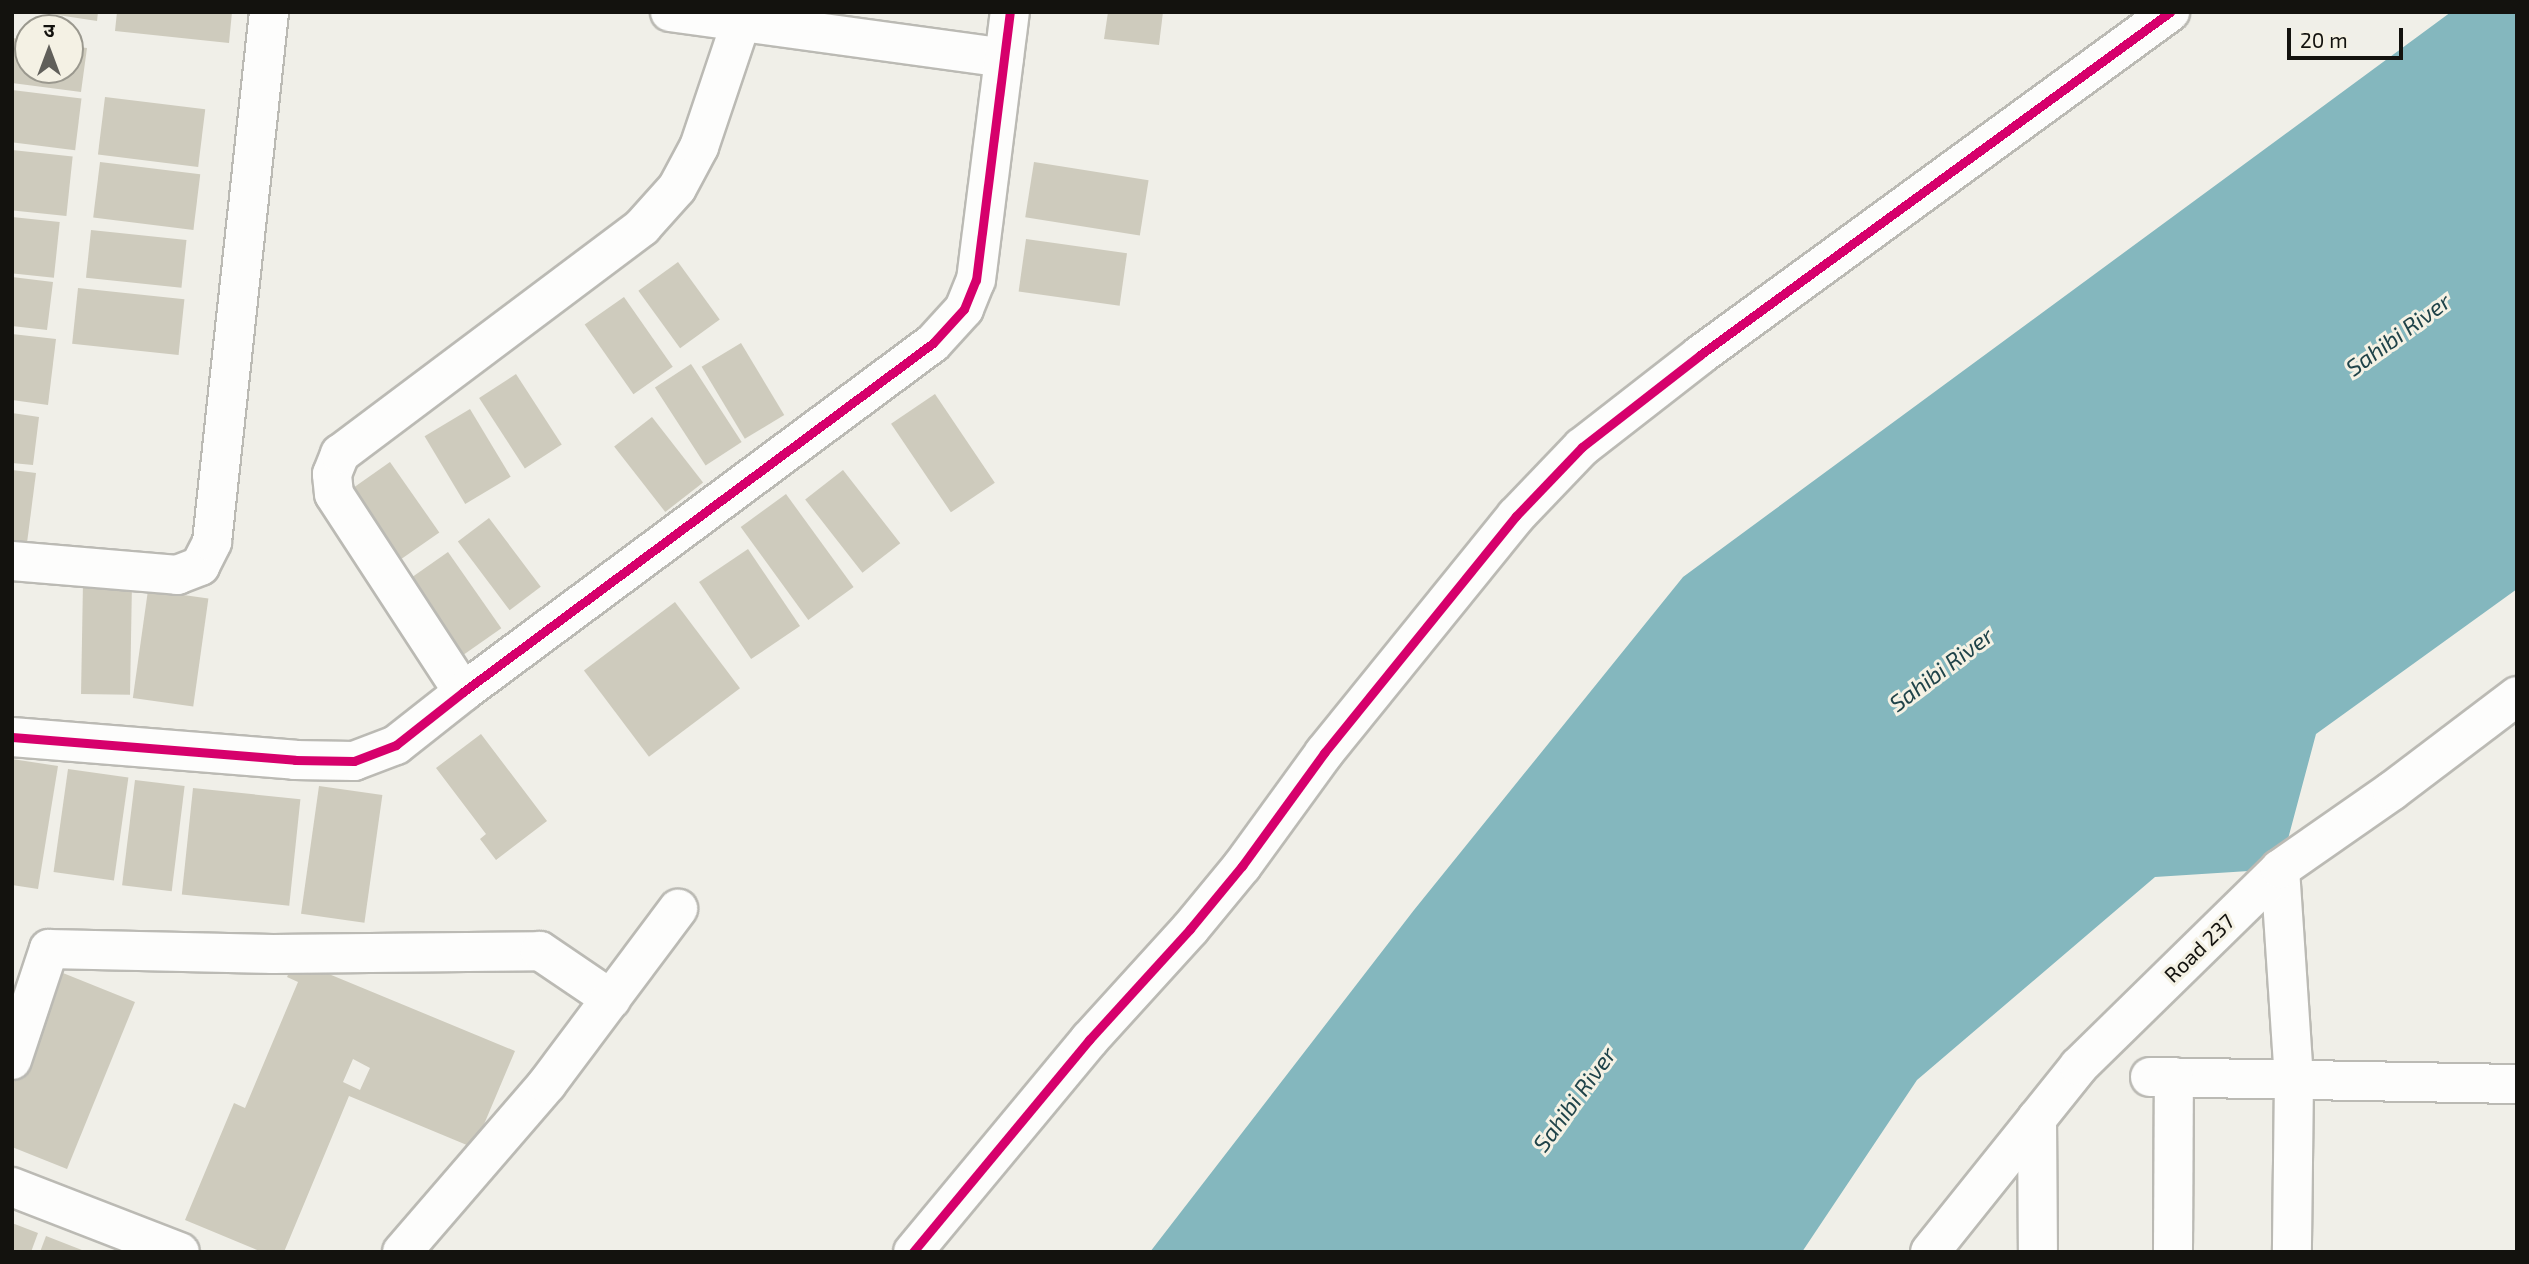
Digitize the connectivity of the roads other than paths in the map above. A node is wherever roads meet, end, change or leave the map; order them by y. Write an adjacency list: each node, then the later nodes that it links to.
1 (269, 12): 7 (street)
2 (670, 12): 5 (street)
3 (1010, 12): 6 (street)
4 (2170, 12): 21 (street)
5 (741, 22): 6 (street); 8 (street)
6 (1004, 58): 8 (street)
7 (12, 561)
8 (463, 692): 10 (street)
9 (2517, 696): 11 (street, Road 237)
10 (12, 737)
11 (2280, 869): 15 (street); 17 (street, Road 237)
12 (678, 909): 13 (street)
13 (611, 999): 14 (street); 20 (street)
14 (12, 1060)
15 (2294, 1080): 16 (street); 24 (street); 25 (street)
16 (2517, 1084)
17 (2037, 1118): 22 (street, Road 237); 23 (street)
18 (12, 1187): 19 (street)
19 (180, 1252)
20 (402, 1252)
21 (913, 1252)
22 (1930, 1252)
23 (2038, 1252)
24 (2173, 1252)
25 (2292, 1252)

